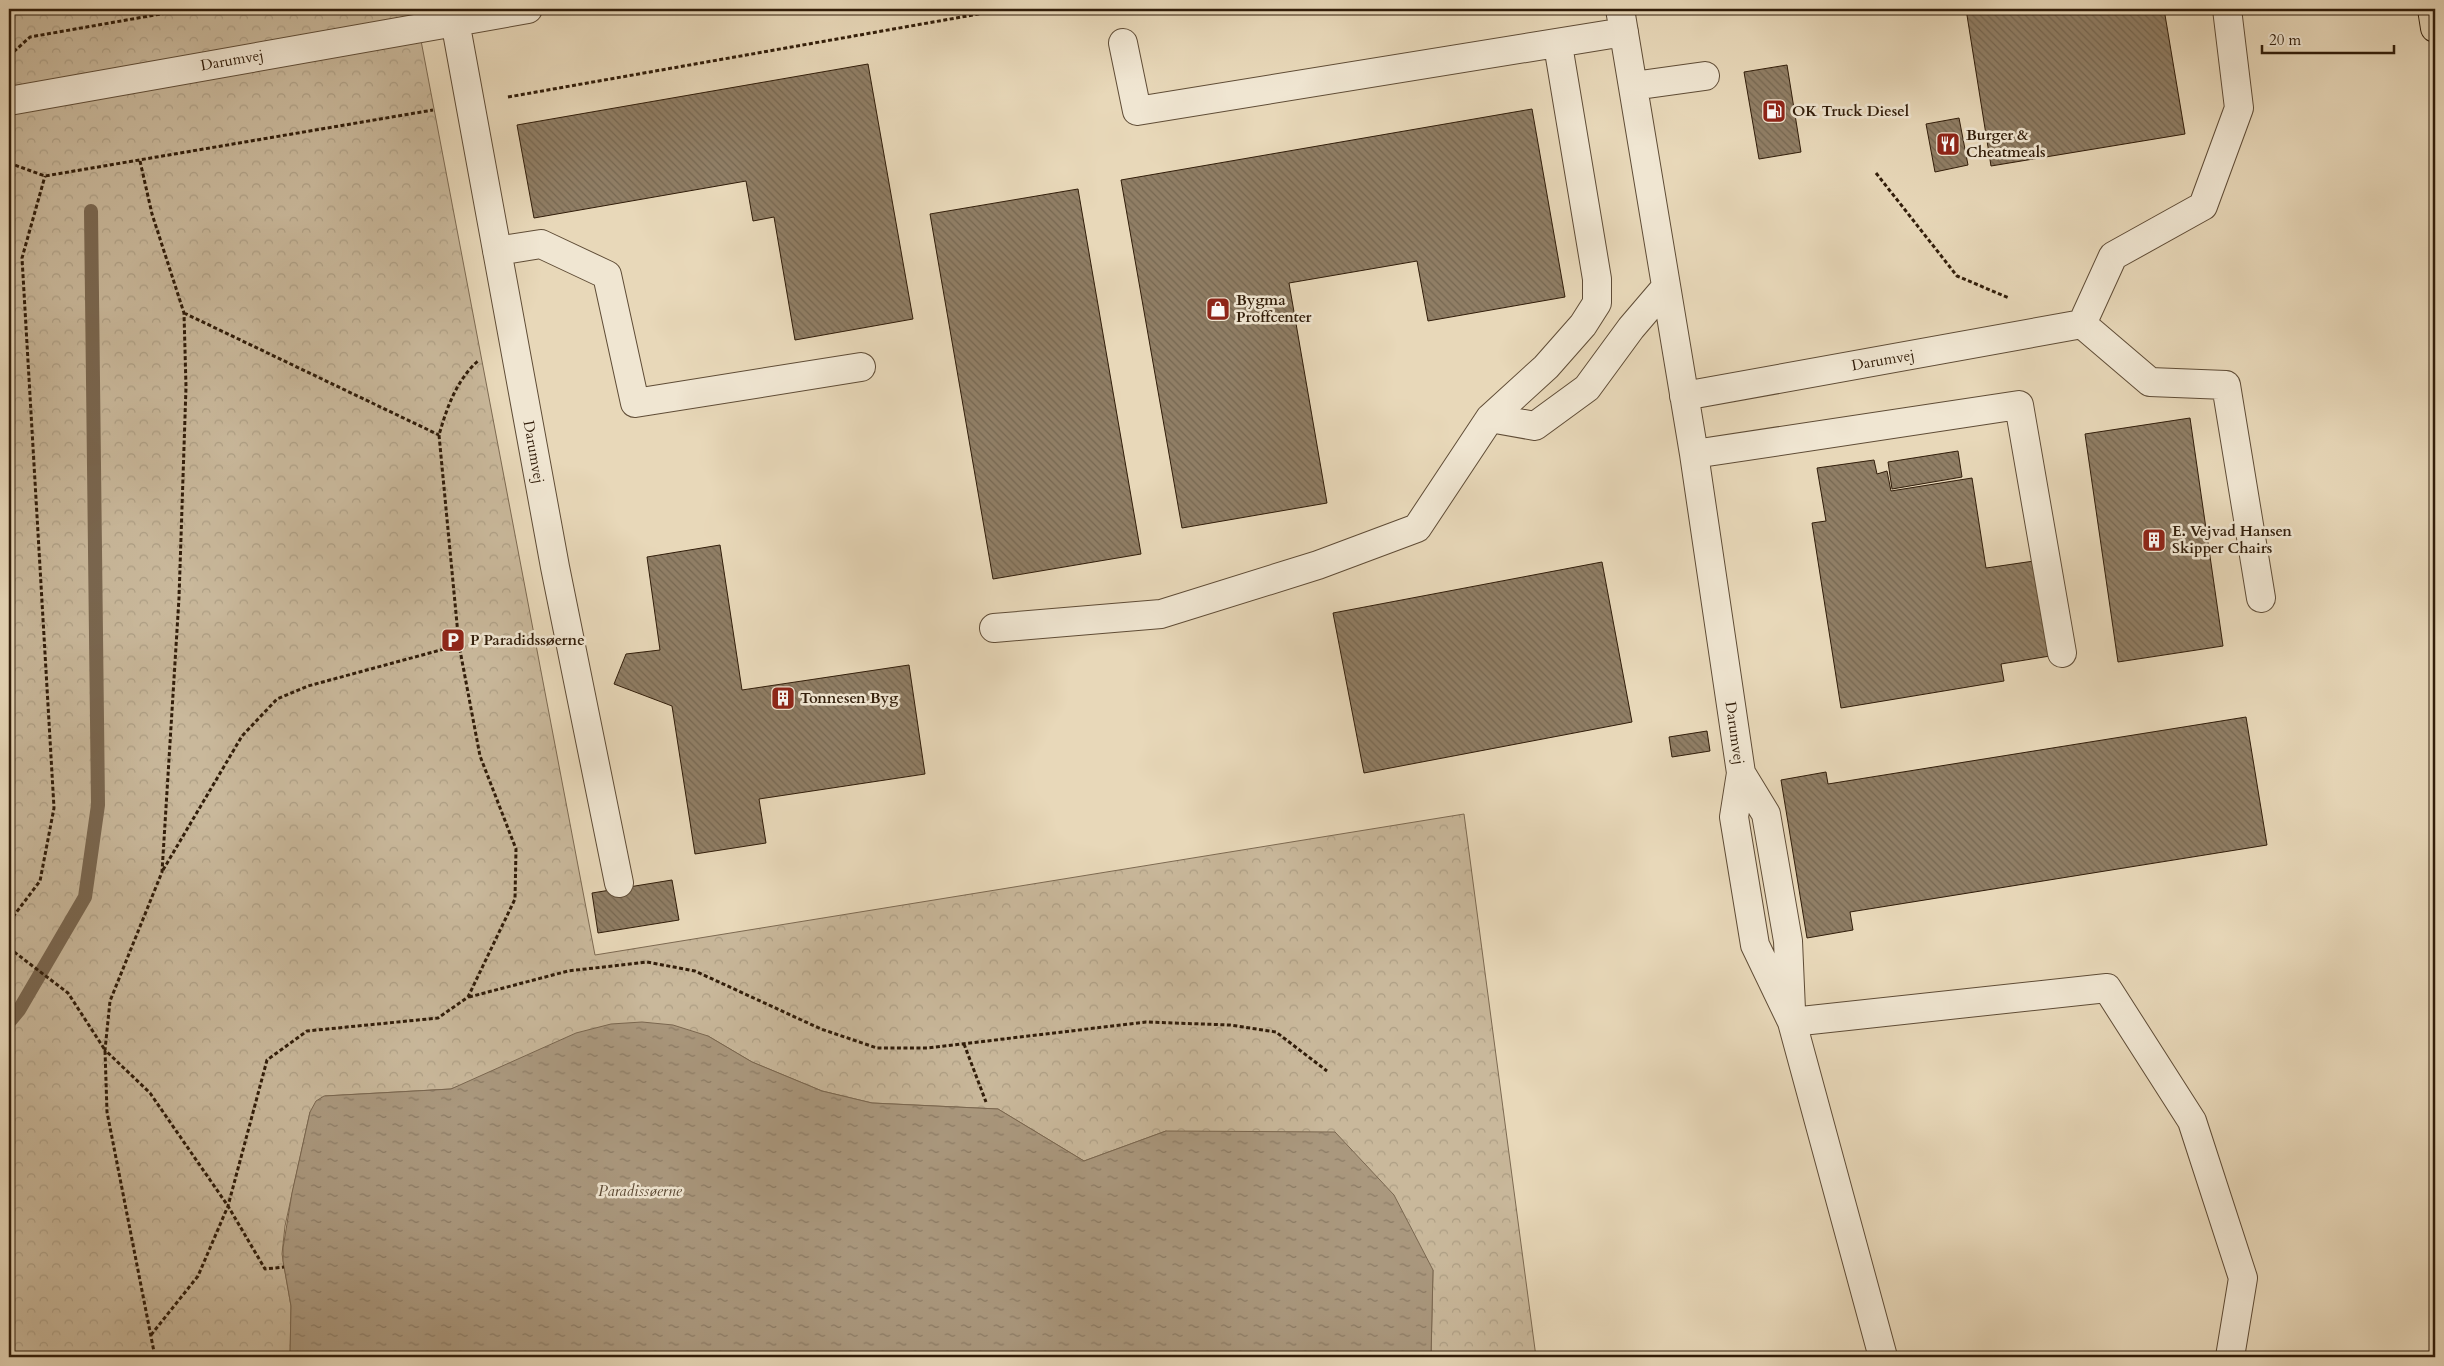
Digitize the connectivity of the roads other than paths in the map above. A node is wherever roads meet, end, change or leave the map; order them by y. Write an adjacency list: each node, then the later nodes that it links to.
1 (528, 9): 5 (street, Darumvej)
2 (2228, 9): 14 (street)
3 (2432, 9): 6 (main road)
4 (1622, 20): 8 (street); 10 (street, Darumvej)
5 (456, 21): 11 (street, Darumvej); 12 (street, Darumvej)
6 (2435, 28)
7 (1123, 43): 8 (street)
8 (1558, 45): 17 (street)
9 (1705, 76): 10 (street)
10 (1633, 86): 13 (street, Darumvej)
11 (9, 101)
12 (497, 251): 15 (street); 22 (street, Darumvej)
13 (1666, 287): 16 (street, Darumvej); 17 (street)
14 (2082, 324): 16 (street, Darumvej); 19 (street)
15 (862, 367)
16 (1684, 396): 18 (street, Darumvej)
17 (1490, 418): 20 (street)
18 (1694, 454): 21 (street); 23 (street, Darumvej)
19 (2262, 598)
20 (994, 628)
21 (2062, 654)
22 (619, 883)
23 (1792, 1022): 24 (street, Darumvej); 25 (street)
24 (1883, 1357)
25 (2230, 1357)

